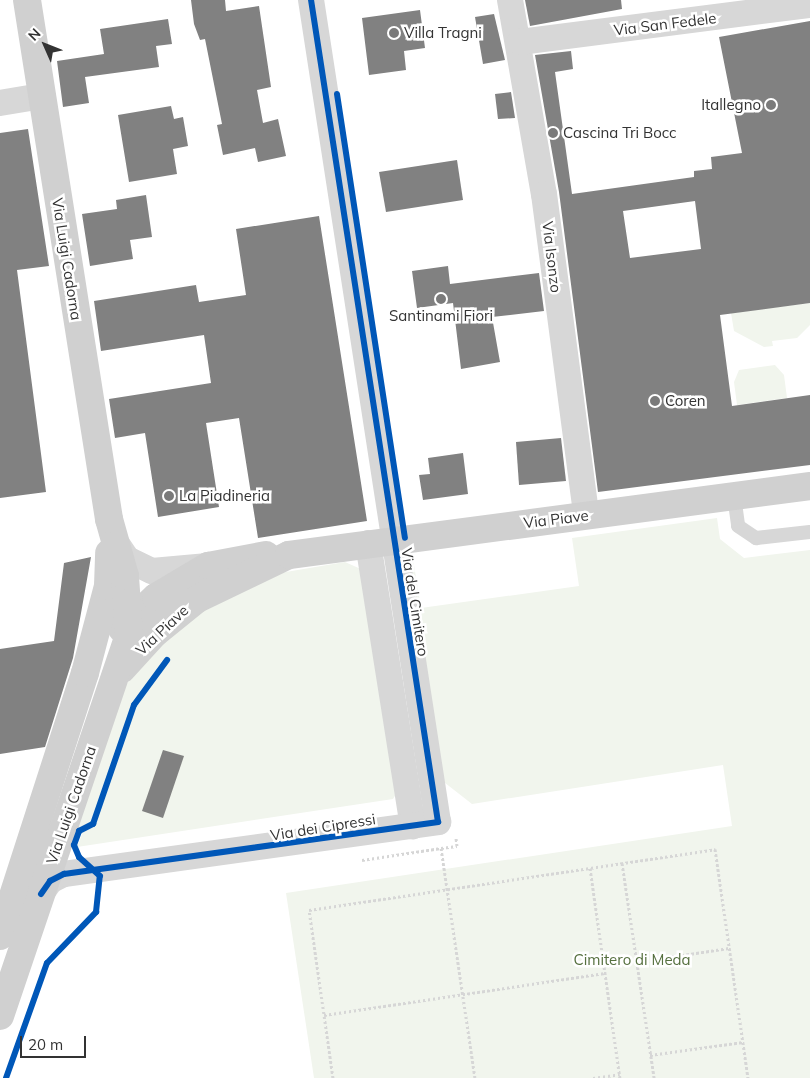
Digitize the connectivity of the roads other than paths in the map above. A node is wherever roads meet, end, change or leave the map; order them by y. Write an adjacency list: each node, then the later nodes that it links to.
1 (27, 0): 6 (street, Via Luigi Cadorna)
2 (311, 0): 13 (street, Via del Cimitero)
3 (510, 0): 5 (street, Via Isonzo)
4 (810, 5): 5 (street, Via San Fedele)
5 (520, 42): 10 (street, Via Isonzo)
6 (42, 96): 7 (street); 11 (street, Via Luigi Cadorna)
7 (0, 103)
8 (810, 486): 9 (street, Via Piave)
9 (734, 496): 10 (street, Via Piave); 12 (lane)
10 (586, 515): 13 (street, Via Piave)
11 (112, 530): 15 (street, Via Piave); 16 (street, Via Luigi Cadorna); 17 (street, Via Luigi Cadorna)
12 (810, 532)
13 (380, 542): 14 (street, Via Piave); 19 (street, Via del Cimitero)
14 (302, 552): 15 (street, Via Piave); 18 (street, Via Piave)
15 (208, 566): 16 (street, Via Piave)
16 (128, 621): 17 (street, Via Luigi Cadorna); 18 (street, Via Luigi Cadorna)
17 (85, 673): 20 (street, Via Luigi Cadorna)
18 (112, 684): 20 (street, Via Luigi Cadorna)
19 (425, 824): 20 (street, Via dei Cipressi)
20 (19, 889): 21 (street, Via Luigi Cadorna); 22 (street, Via Luigi Cadorna)
21 (0, 936)
22 (0, 1016)

